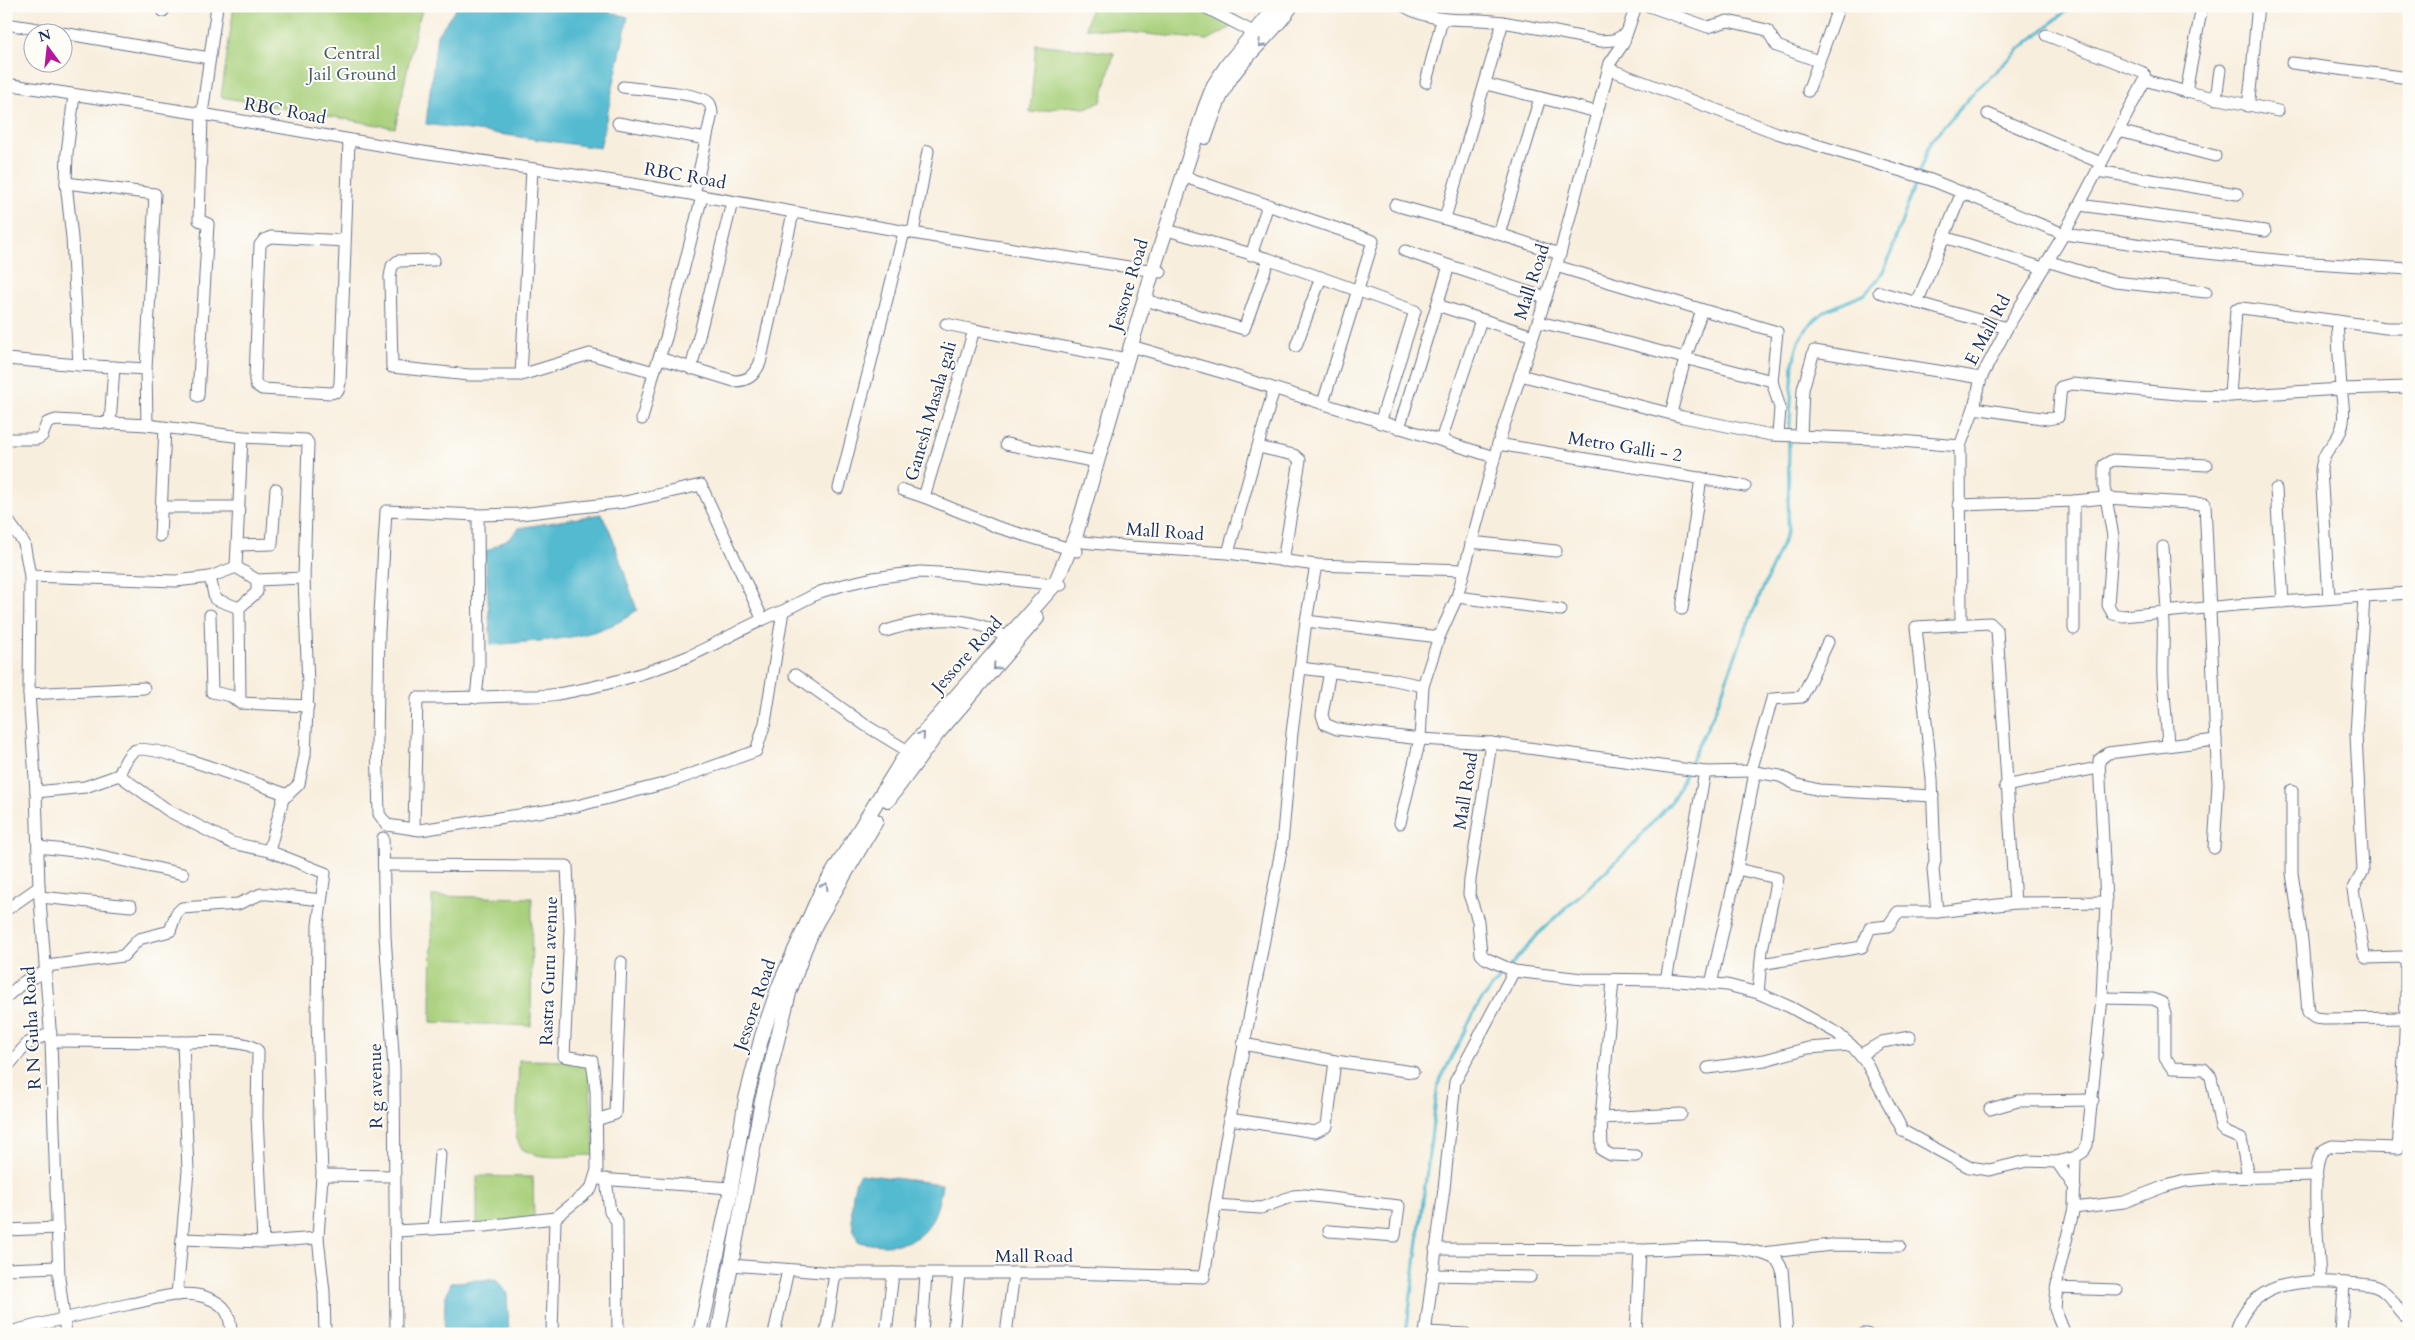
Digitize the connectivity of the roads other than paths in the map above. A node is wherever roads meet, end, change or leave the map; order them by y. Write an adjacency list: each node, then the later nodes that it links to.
1 (217, 6): 20 (street)
2 (1203, 6): 15 (street)
3 (1276, 6): 15 (main road, Jessore Road)
4 (1291, 6): 49 (main road, Jessore Road, one-way to 49)
5 (1404, 6): 11 (street)
6 (1636, 6): 16 (street, Mall Road)
7 (1649, 6): 21 (street)
8 (2202, 6): 32 (street)
9 (2258, 6): 36 (street)
10 (1835, 7): 21 (street)
11 (1442, 20): 12 (street); 27 (street)
12 (1503, 22): 19 (street); 29 (street)
13 (6, 24): 14 (street)
14 (22, 27)
15 (1255, 33): 76 (main road, Jessore Road)
16 (1626, 34): 19 (street); 23 (street, Mall Road)
17 (2046, 35): 26 (street)
18 (72, 36): 20 (street)
19 (1601, 41): 23 (street)
20 (209, 58): 39 (street)
21 (1818, 61): 31 (street)
22 (2292, 64): 25 (street)
23 (1610, 66): 37 (street, Mall Road); 51 (street)
24 (2220, 70): 35 (street)
25 (2409, 78)
26 (2145, 80): 32 (street); 42 (street, E Mall Rd)
27 (1426, 82)
28 (6, 84): 33 (street, RBC Road)
29 (1486, 84): 34 (street); 59 (street)
30 (624, 87): 43 (street)
31 (1808, 91)
32 (2186, 92): 35 (street)
33 (74, 95): 39 (street, RBC Road); 50 (street)
34 (1540, 98): 37 (street); 63 (street)
35 (2216, 99): 36 (street)
36 (2248, 106): 38 (street)
37 (1597, 112): 69 (street, Mall Road)
38 (2278, 112)
39 (202, 114): 44 (street, RBC Road); 112 (street)
40 (1988, 114): 47 (street)
41 (618, 123): 43 (street)
42 (2119, 131): 46 (street); 47 (street, E Mall Rd)
43 (706, 139): 53 (street)
44 (349, 140): 48 (street, RBC Road); 66 (street)
45 (928, 150): 61 (street)
46 (2215, 156)
47 (2099, 167): 52 (street); 57 (street, E Mall Rd)
48 (532, 169): 53 (street, RBC Road); 105 (street)
49 (1191, 179): 55 (street); 62 (main road, Jessore Road)
50 (66, 183): 100 (street); 102 (street)
51 (1962, 192): 64 (street); 65 (street)
52 (2237, 194)
53 (698, 196): 54 (street, RBC Road); 96 (street)
54 (732, 202): 58 (street, RBC Road); 103 (street)
55 (1268, 205): 68 (street); 78 (street)
56 (1395, 205): 59 (street)
57 (2080, 205): 60 (street); 64 (street, E Mall Rd)
58 (793, 213): 61 (street, RBC Road); 103 (street)
59 (1445, 218): 63 (street)
60 (2265, 231)
61 (909, 232): 76 (street, RBC Road); 137 (street)
62 (1174, 232): 68 (street); 76 (main road, Jessore Road)
63 (1499, 234): 69 (street)
64 (2064, 234): 72 (street, E Mall Rd); 75 (street)
65 (1944, 237): 72 (street); 83 (street)
66 (345, 241): 66 (street)
67 (1405, 251): 73 (street)
68 (1251, 254): 71 (street)
69 (1560, 254): 74 (street, Mall Road)
70 (434, 260): 105 (street)
71 (1268, 260): 77 (street); 82 (street)
72 (2045, 264): 80 (street); 90 (street, E Mall Rd)
73 (1449, 266): 81 (street); 84 (street)
74 (1556, 266): 81 (street, Mall Road); 85 (street)
75 (2409, 269)
76 (1157, 271): 82 (main road, Jessore Road); 97 (main road, Jessore Road)
77 (1320, 277): 78 (street); 94 (street)
78 (1357, 292): 114 (street); 118 (street)
79 (1879, 292): 83 (street)
80 (2206, 292)
81 (1546, 298): 88 (street, Mall Road)
82 (1152, 302): 95 (main road, Jessore Road)
83 (1917, 303): 90 (street)
84 (1437, 305): 86 (street); 122 (street)
85 (1702, 310): 99 (street); 108 (street)
86 (1481, 320): 93 (street); 127 (street)
87 (2336, 321): 91 (street); 111 (street); 113 (street)
88 (1538, 322): 93 (street, Mall Road); 99 (street)
89 (946, 324): 92 (street)
90 (2007, 328): 107 (street, E Mall Rd)
91 (2409, 328)
92 (974, 330): 97 (street, Ganesh Masala gali); 141 (street, Ganesh Masala gali)
93 (1533, 336): 106 (street, Mall Road)
94 (1296, 346)
95 (1138, 348): 110 (street); 152 (main road, Jessore Road)
96 (659, 358): 103 (street); 104 (street)
97 (1127, 358): 133 (main road, Jessore Road)
98 (6, 359): 100 (street)
99 (1685, 359): 108 (street); 116 (street)
100 (79, 365): 101 (street)
101 (114, 367): 102 (street); 119 (street)
102 (146, 369): 120 (street)
103 (691, 369)
104 (654, 372): 105 (street); 117 (street)
105 (521, 375)
106 (1520, 375): 116 (street); 129 (street, Mall Road)
107 (1981, 378): 115 (street, E Mall Rd); 124 (street)
108 (1772, 381): 123 (street)
109 (2409, 387): 111 (street)
110 (1274, 388): 114 (street); 131 (street)
111 (2342, 389): 113 (street); 168 (street)
112 (198, 396)
113 (2230, 396): 115 (street)
114 (1323, 404): 118 (street)
115 (1974, 408): 130 (street, E Mall Rd)
116 (1671, 414): 123 (street)
117 (642, 419)
118 (1380, 422): 122 (street)
119 (110, 424): 120 (street); 126 (street)
120 (147, 425): 121 (street)
121 (165, 428): 125 (street); 145 (street)
122 (1399, 428): 127 (street)
123 (1775, 435): 124 (street)
124 (1801, 436): 130 (street)
125 (242, 437): 146 (street); 162 (street)
126 (6, 439)
127 (1441, 440): 132 (street)
128 (1006, 444): 133 (street)
129 (1498, 444): 132 (street, Mall Road); 135 (street, Metro Galli - 2)
130 (1960, 446): 144 (street, E Mall Rd)
131 (1258, 447): 155 (street); 156 (street)
132 (1494, 457): 150 (street, Mall Road)
133 (1097, 462): 152 (main road, Jessore Road)
134 (2207, 465): 142 (street)
135 (1701, 478): 136 (street, Metro Galli - 2); 172 (street)
136 (1745, 486)
137 (839, 488)
138 (276, 489): 151 (street)
139 (2276, 489): 169 (street)
140 (903, 490): 141 (street)
141 (924, 497): 152 (street, Ganesh Masala gali)
142 (2105, 498): 143 (street); 170 (street); 175 (street)
143 (2074, 501): 144 (street); 180 (street)
144 (1959, 505): 179 (street, E Mall Rd)
145 (162, 507): 146 (street); 149 (street)
146 (237, 507): 151 (street)
147 (478, 515): 177 (street); 191 (street); 209 (street)
148 (6, 518): 160 (street, R N Guha Road)
149 (160, 536)
150 (1471, 542): 154 (street); 159 (street, Mall Road)
151 (238, 546): 158 (street)
152 (1075, 546): 155 (street, Mall Road); 164 (main road, Jessore Road)
153 (2162, 546): 175 (street)
154 (1556, 551)
155 (1228, 553): 156 (street, Mall Road)
156 (1283, 561): 157 (street, Mall Road)
157 (1316, 565): 159 (street, Mall Road); 178 (street, Mall Road)
158 (236, 567): 161 (street); 163 (street)
159 (1464, 570): 167 (street, Mall Road)
160 (30, 576): 161 (street); 190 (street, R N Guha Road)
161 (210, 577): 171 (street)
162 (304, 578): 163 (street); 193 (street)
163 (256, 580): 171 (street)
164 (1058, 585): 173 (street); 183 (main road, Jessore Road); 224 (main road, Jessore Road, one-way to 224)
165 (2409, 593): 166 (street)
166 (2364, 596): 168 (street); 236 (street)
167 (1457, 597): 174 (street); 182 (street, Mall Road)
168 (2329, 598): 169 (street)
169 (2283, 602): 170 (street)
170 (2212, 607): 175 (street); 195 (street)
171 (239, 608): 192 (street)
172 (1682, 609)
173 (783, 610): 177 (street); 209 (street)
174 (1561, 610)
175 (2165, 611): 197 (street)
176 (210, 615): 192 (street)
177 (762, 618): 191 (street)
178 (1306, 621): 182 (street); 185 (street, Mall Road)
179 (1962, 624): 203 (street); 207 (street)
180 (2074, 629)
181 (886, 631): 183 (street)
182 (1438, 637): 188 (street, Mall Road)
183 (1008, 638): 198 (main road, Jessore Road, one-way to 183)
184 (1828, 642): 201 (street)
185 (1300, 668): 186 (street); 240 (street, Mall Road)
186 (1330, 671): 188 (street); 194 (street)
187 (795, 675): 198 (street)
188 (1423, 686): 194 (street, Mall Road)
189 (144, 688): 190 (street)
190 (29, 694): 205 (street, R N Guha Road)
191 (476, 698): 209 (street)
192 (240, 703): 193 (street)
193 (308, 706): 206 (street)
194 (1420, 739): 196 (street, Mall Road); 208 (street)
195 (2216, 740): 197 (street); 212 (street)
196 (1491, 742): 200 (street); 229 (street, Mall Road)
197 (2168, 746): 199 (street)
198 (908, 750): 224 (main road, Jessore Road, one-way to 198)
199 (2098, 768): 203 (street); 219 (street)
200 (1699, 772): 201 (street); 231 (street)
201 (1753, 772): 207 (street); 215 (street)
202 (119, 775): 205 (street); 206 (street); 213 (street)
203 (2005, 786): 220 (street)
204 (2292, 790): 236 (street)
205 (36, 792): 211 (street, R N Guha Road)
206 (288, 795): 213 (street)
207 (1933, 796): 223 (street)
208 (1400, 823)
209 (414, 829)
210 (383, 838): 214 (street, R g avenue)
211 (38, 847): 216 (street); 217 (street, R N Guha Road)
212 (2214, 848)
213 (269, 851): 218 (street)
214 (384, 865): 251 (street, Rastra Guru avenue); 259 (street, R g avenue)
215 (1737, 869): 226 (street); 232 (street)
216 (183, 874)
217 (40, 892): 221 (street); 222 (street); 228 (street, R N Guha Road)
218 (321, 900): 228 (street); 258 (street)
219 (2106, 902): 220 (street); 235 (street)
220 (2014, 903): 223 (street)
221 (131, 906)
222 (6, 910)
223 (1937, 912): 226 (street)
224 (807, 931): 227 (main road, Jessore Road)
225 (621, 962): 251 (street)
226 (1761, 964): 233 (street)
227 (793, 966): 263 (main road, Jessore Road); 280 (main road, Jessore Road); 307 (main road)
228 (47, 969): 234 (street); 237 (street, R N Guha Road)
229 (1512, 971): 230 (street); 277 (street)
230 (1613, 980): 231 (street); 250 (street)
231 (1666, 980): 232 (street)
232 (1711, 984): 233 (street)
233 (1758, 993): 241 (street)
234 (6, 997)
235 (2102, 998): 247 (street); 261 (street)
236 (2407, 1018): 253 (street)
237 (51, 1037): 239 (street); 244 (street); 268 (street, R N Guha Road)
238 (1910, 1038): 242 (street)
239 (183, 1042): 274 (street); 275 (street)
240 (1243, 1044): 243 (street); 252 (street, Mall Road)
241 (1851, 1045): 242 (street); 245 (street)
242 (1860, 1055): 257 (street)
243 (1335, 1061): 246 (street); 252 (street)
244 (6, 1068)
245 (1708, 1068)
246 (1413, 1072)
247 (2093, 1100): 248 (street); 256 (street)
248 (1990, 1109)
249 (1682, 1114): 250 (street)
250 (1601, 1118): 255 (street)
251 (596, 1120): 262 (street, Rastra Guru avenue)
252 (1229, 1120): 265 (street, Mall Road)
253 (2403, 1149): 260 (street)
254 (440, 1154): 269 (street)
255 (1636, 1156)
256 (2075, 1157): 257 (street); 264 (street)
257 (2057, 1162): 264 (street)
258 (322, 1176): 259 (street); 273 (street)
259 (394, 1176): 271 (street, R g avenue)
260 (2316, 1176): 261 (street); 291 (street)
261 (2248, 1177): 266 (street)
262 (600, 1179): 263 (street); 267 (street, Rastra Guru avenue); 305 (street)
263 (731, 1188): 306 (main road, Jessore Road)
264 (2075, 1188): 266 (street)
265 (1215, 1205): 272 (street); 286 (street, Mall Road)
266 (2074, 1208): 293 (street)
267 (554, 1218): 269 (street); 304 (street)
268 (58, 1228): 270 (street); 281 (street, R N Guha Road)
269 (434, 1229): 271 (street)
270 (6, 1230)
271 (396, 1231): 303 (street, R g avenue)
272 (1329, 1231)
273 (318, 1238): 275 (street); 302 (street)
274 (183, 1239): 275 (street); 295 (street)
275 (263, 1242)
276 (1900, 1246): 279 (street)
277 (1435, 1248): 278 (street); 289 (street)
278 (1640, 1250): 279 (street); 316 (street)
279 (1760, 1253): 317 (street)
280 (731, 1265): 283 (street, Mall Road); 308 (main road, Jessore Road)
281 (58, 1267): 282 (street); 296 (street, R N Guha Road)
282 (6, 1269)
283 (788, 1270): 284 (street, Mall Road); 309 (street)
284 (836, 1273): 285 (street, Mall Road); 310 (street)
285 (892, 1273): 287 (street, Mall Road); 311 (street)
286 (1014, 1273): 288 (street, Mall Road); 314 (street)
287 (926, 1274): 288 (street, Mall Road); 312 (street)
288 (960, 1274): 313 (street)
289 (1432, 1275): 290 (street); 299 (street)
290 (1530, 1277)
291 (2320, 1281): 292 (street); 319 (street)
292 (2344, 1283): 297 (street); 320 (street)
293 (2056, 1288): 294 (street); 318 (street)
294 (2117, 1290)
295 (177, 1295): 296 (street); 301 (street)
296 (64, 1318): 298 (street); 300 (street, R N Guha Road)
297 (2409, 1319)
298 (6, 1332)
299 (1425, 1333): 315 (street)
300 (66, 1334)
301 (231, 1334)
302 (325, 1334)
303 (396, 1334)
304 (552, 1334)
305 (618, 1334)
306 (700, 1334)
307 (710, 1334)
308 (718, 1334)
309 (774, 1334)
310 (826, 1334)
311 (886, 1334)
312 (922, 1334)
313 (953, 1334)
314 (1006, 1334)
315 (1466, 1334)
316 (1636, 1334)
317 (1787, 1334)
318 (2065, 1334)
319 (2234, 1334)
320 (2341, 1334)

